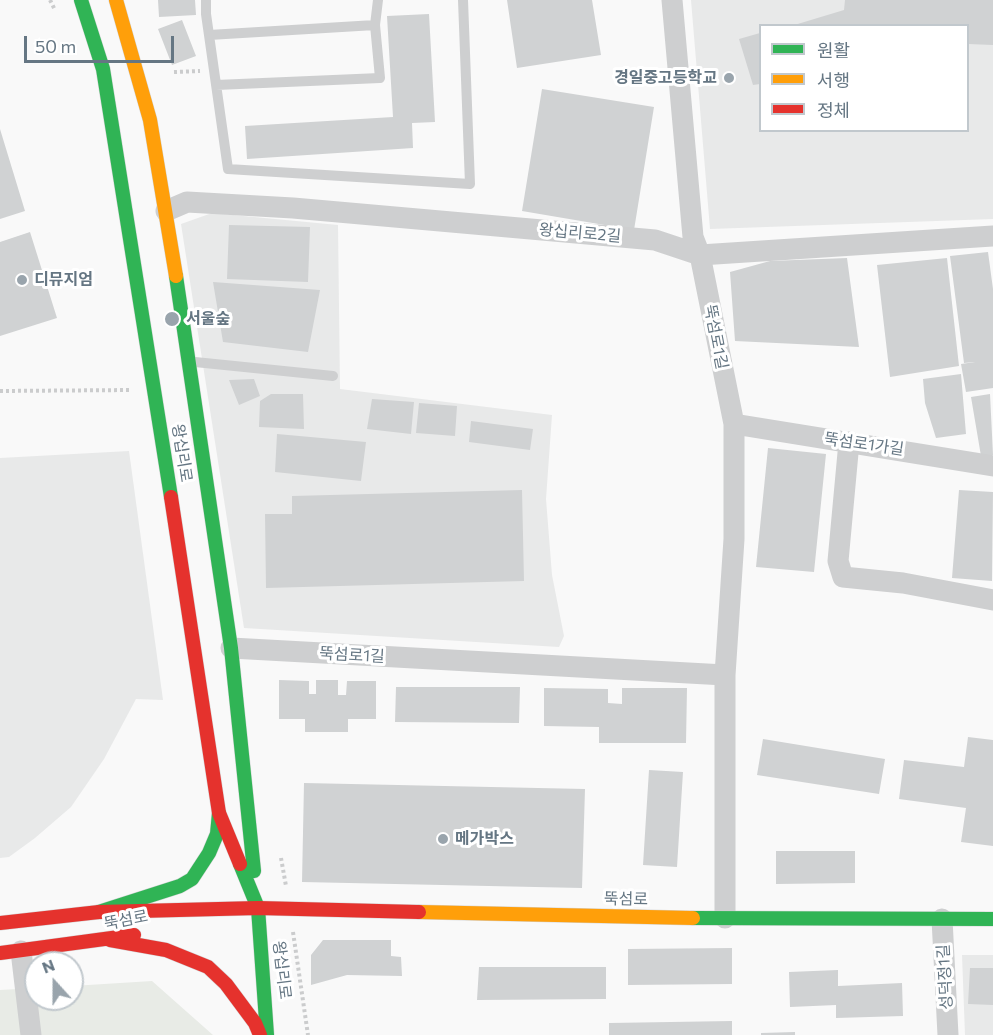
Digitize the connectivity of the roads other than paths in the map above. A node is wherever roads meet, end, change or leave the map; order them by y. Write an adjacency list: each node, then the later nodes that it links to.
1 (81, 0): 21 (main road, 왕십리로)
2 (116, 0): 10 (main road, 왕십리로)
3 (206, 0): 8 (lane)
4 (378, 0): 7 (lane)
5 (463, 0): 9 (lane)
6 (672, 0): 12 (street, 뚝섬로1길)
7 (375, 25): 8 (lane); 9 (lane)
8 (209, 35): 9 (lane)
9 (216, 86)
10 (166, 211): 12 (street, 왕십리로2길); 13 (main road, 왕십리로)
11 (993, 236): 12 (street, 왕십리로2길)
12 (700, 255): 15 (street, 뚝섬로1길)
13 (189, 362): 14 (lane); 19 (main road, 왕십리로)
14 (333, 376)
15 (734, 424): 16 (street, 뚝섬로1가길); 20 (street, 뚝섬로1길)
16 (849, 442): 17 (street, 뚝섬로1가길); 18 (street)
17 (993, 466)
18 (993, 600)
19 (231, 648): 20 (street, 뚝섬로1길); 22 (main road, 왕십리로)
20 (725, 675): 24 (street, 뚝섬로1길)
21 (219, 813): 22 (main road, 왕십리로); 23 (main road)
22 (258, 908): 23 (main road, 뚝섬로); 24 (main road, 뚝섬로); 28 (main road, 뚝섬로); 34 (main road, 왕십리로); 35 (main road, 왕십리로)
23 (99, 912): 27 (main road, 뚝섬로)
24 (725, 918): 25 (main road, 뚝섬로)
25 (942, 919): 26 (main road, 뚝섬로); 36 (street, 성덕정1길)
26 (993, 919)
27 (0, 923)
28 (179, 926)
29 (145, 933): 30 (main road, 뚝섬로)
30 (110, 940): 31 (main road, 뚝섬로); 33 (main road)
31 (10, 952): 32 (street)
32 (31, 1035)
33 (260, 1035)
34 (267, 1035)
35 (274, 1035)
36 (948, 1035)

